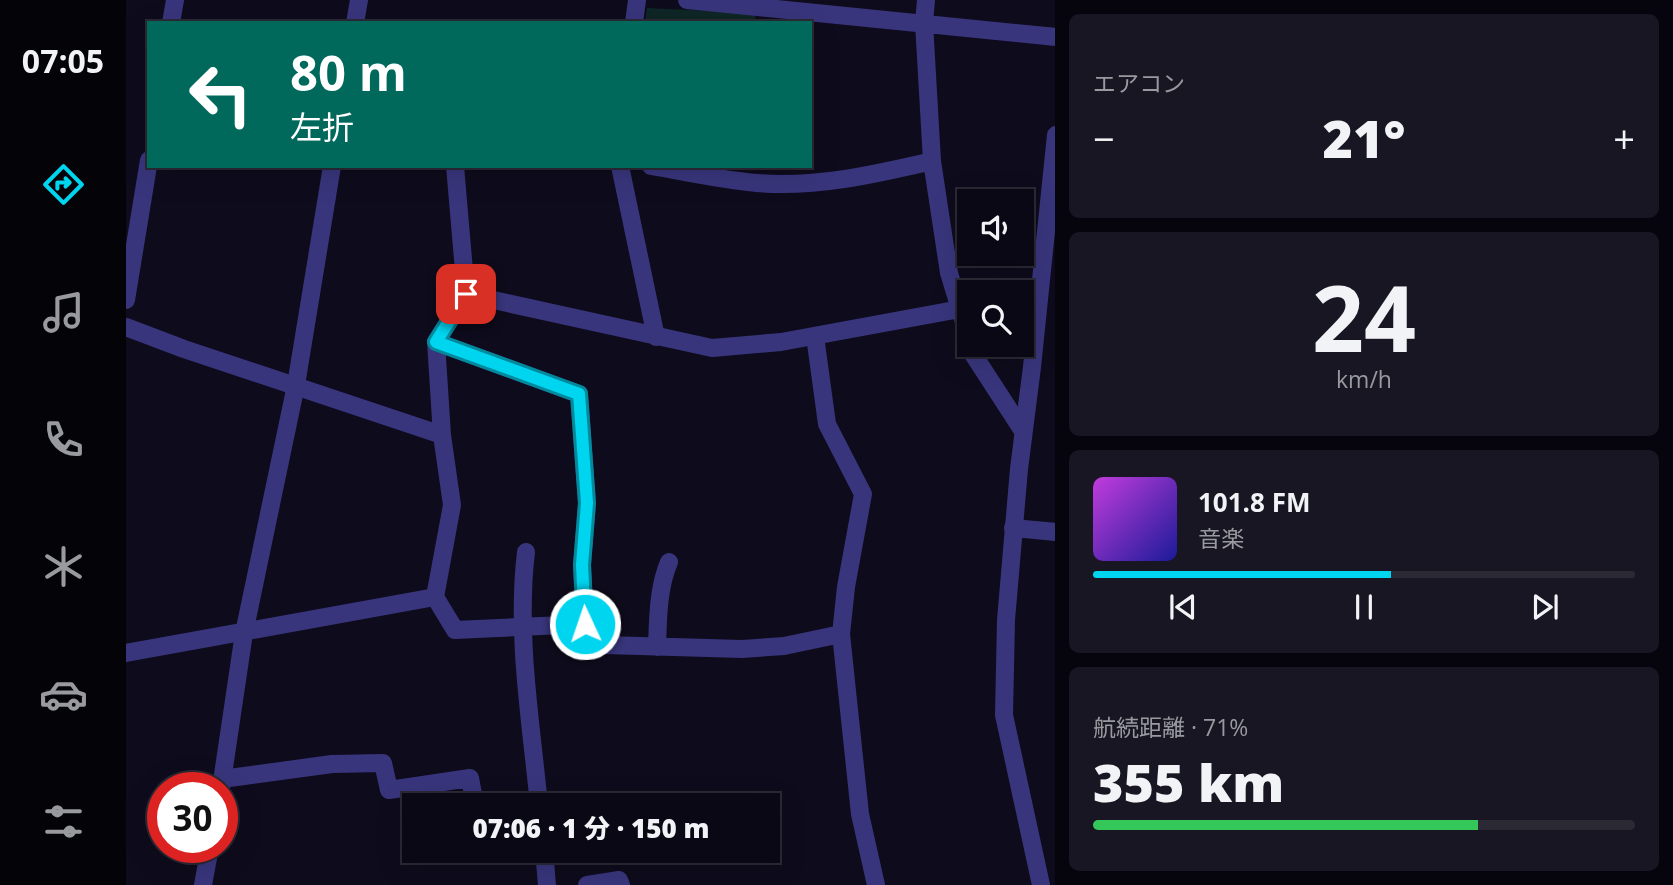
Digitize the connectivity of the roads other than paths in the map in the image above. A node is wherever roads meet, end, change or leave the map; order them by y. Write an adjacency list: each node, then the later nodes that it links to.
1 (175, 0): 6 (street)
2 (359, 0): 7 (street)
3 (637, 0): 8 (street)
4 (687, 0): 9 (street)
5 (926, 0): 9 (street)
6 (171, 21)
7 (355, 21)
8 (634, 21)
9 (924, 23): 10 (street); 12 (street)
10 (1055, 37)
11 (1055, 135): 18 (street)
12 (932, 161): 17 (street); 20 (street)
13 (148, 168): 21 (street)
14 (331, 168): 28 (street)
15 (455, 168): 19 (street)
16 (620, 168): 25 (street)
17 (664, 168)
18 (1050, 230): 29 (street)
19 (466, 294): 25 (street); 26 (street)
20 (957, 298)
21 (126, 300)
22 (957, 310): 24 (street)
23 (126, 327): 28 (street)
24 (815, 336): 25 (street); 39 (street)
25 (656, 337)
26 (436, 342): 30 (street); 36 (street)
27 (975, 357): 29 (street)
28 (296, 385): 30 (street); 38 (street)
29 (1023, 431): 31 (street)
30 (442, 435): 35 (street)
31 (1013, 528): 32 (street); 53 (street)
32 (1055, 531)
33 (526, 552): 37 (street)
34 (670, 562): 40 (street)
35 (435, 597): 37 (street); 38 (street)
36 (585, 624): 37 (street); 40 (street)
37 (523, 628): 45 (street)
38 (244, 633): 41 (street); 42 (street)
39 (841, 634): 40 (street); 52 (street)
40 (657, 646)
41 (126, 653)
42 (223, 772)
43 (238, 780): 44 (street)
44 (473, 793)
45 (538, 793)
46 (207, 863): 48 (street)
47 (545, 863): 49 (street)
48 (203, 885)
49 (547, 885)
50 (587, 885): 51 (street)
51 (621, 885)
52 (876, 885)
53 (1041, 885)

